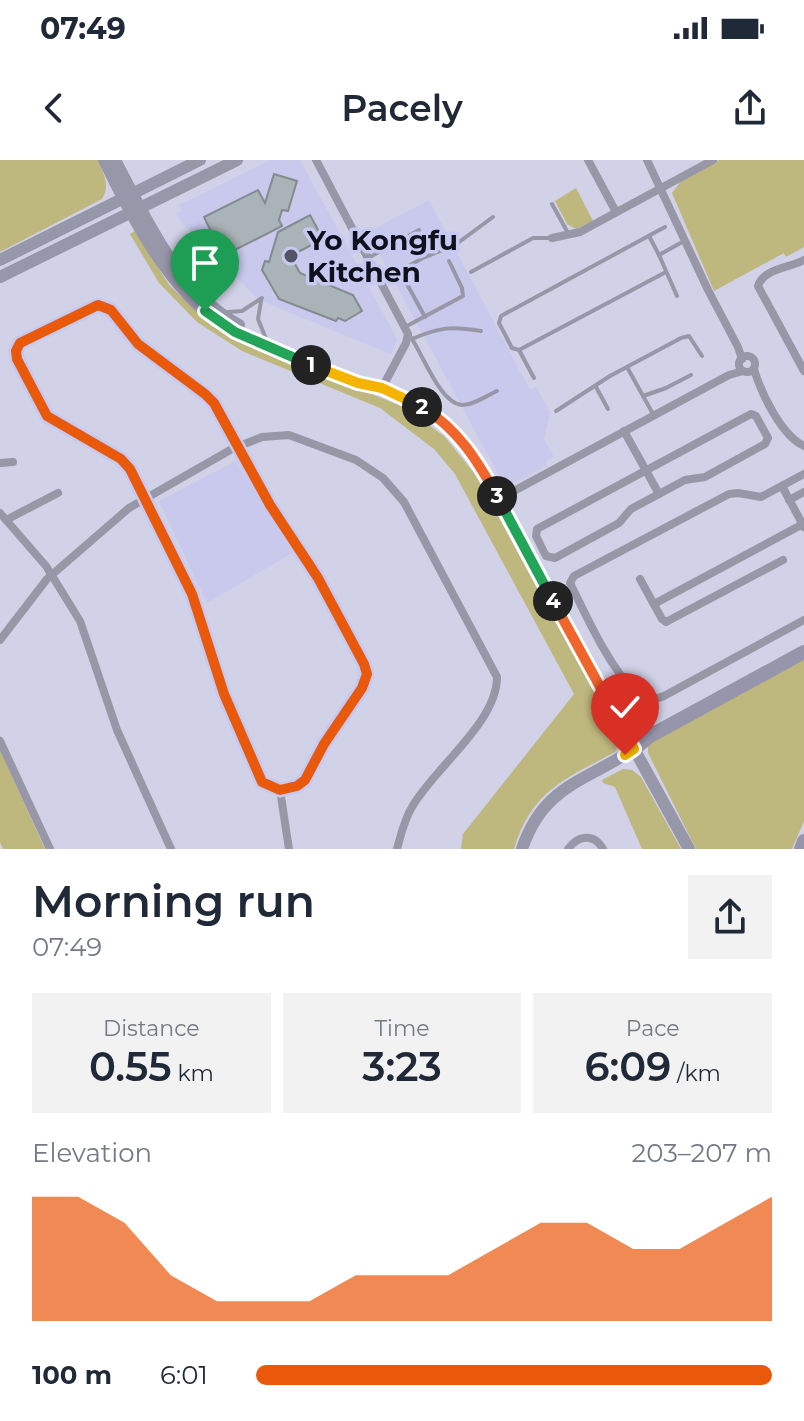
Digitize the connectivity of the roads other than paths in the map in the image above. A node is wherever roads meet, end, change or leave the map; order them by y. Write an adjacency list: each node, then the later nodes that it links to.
1 (104, 160): 10 (street)
2 (115, 160): 10 (street)
3 (200, 160): 10 (street)
4 (237, 160): 12 (street)
5 (316, 160): 22 (street)
6 (588, 160): 13 (street)
7 (647, 160): 9 (street)
8 (707, 162): 9 (street)
9 (662, 188): 13 (street); 20 (street)
10 (129, 195): 12 (street); 23 (street)
11 (552, 204): 17 (lane)
12 (137, 210): 29 (street); 32 (street); 45 (street)
13 (616, 212): 17 (street)
14 (493, 217): 30 (lane)
15 (665, 227): 18 (lane)
16 (419, 230): 22 (lane)
17 (569, 234): 19 (street)
18 (649, 236): 21 (lane); 37 (lane)
19 (552, 238): 26 (lane)
20 (686, 240): 21 (lane); 39 (street)
21 (659, 255): 27 (lane)
22 (368, 258): 30 (street)
23 (0, 260)
24 (804, 260): 41 (street)
25 (449, 261): 33 (lane)
26 (471, 272)
27 (666, 272): 31 (lane); 37 (lane)
28 (402, 275): 33 (lane)
29 (0, 277)
30 (380, 281): 35 (street)
31 (677, 296)
32 (221, 313): 36 (street); 36 (lane)
33 (425, 317): 35 (lane)
34 (481, 331): 35 (lane)
35 (408, 333): 45 (street); 46 (lane)
36 (266, 339): 45 (street)
37 (519, 350): 43 (lane)
38 (702, 356): 40 (lane)
39 (746, 365): 50 (street); 53 (street)
40 (627, 367): 44 (lane); 47 (lane)
41 (804, 371)
42 (691, 375): 47 (lane)
43 (534, 378)
44 (596, 387): 48 (lane); 49 (lane)
45 (382, 388): 63 (street)
46 (497, 391)
47 (643, 396): 50 (lane)
48 (608, 409)
49 (556, 411)
50 (654, 415): 51 (street)
51 (624, 431): 56 (street); 63 (street)
52 (238, 446): 62 (street); 62 (street); 76 (street); 81 (street)
53 (804, 446)
54 (13, 462): 55 (street)
55 (0, 463)
56 (645, 470): 61 (street); 61 (street); 61 (street)
57 (804, 474): 58 (street)
58 (782, 486): 64 (street); 71 (street)
59 (804, 492): 64 (street)
60 (58, 493): 65 (street)
61 (659, 494)
62 (144, 497): 68 (street); 76 (street)
63 (499, 499): 75 (street)
64 (789, 500): 66 (street)
65 (3, 516): 68 (street)
66 (803, 525): 70 (street)
67 (783, 560): 70 (street)
68 (52, 575): 72 (street); 79 (street)
69 (640, 579): 70 (street)
70 (654, 604)
71 (804, 620)
72 (0, 640)
73 (804, 652): 75 (highway)
74 (0, 741): 78 (street)
75 (634, 749): 82 (street); 85 (street)
76 (280, 790): 80 (street)
77 (804, 841): 86 (highway)
78 (50, 849)
79 (171, 849)
80 (289, 849)
81 (397, 849)
82 (522, 849)
83 (568, 849): 84 (street)
84 (603, 849)
85 (689, 849)
86 (801, 849)

